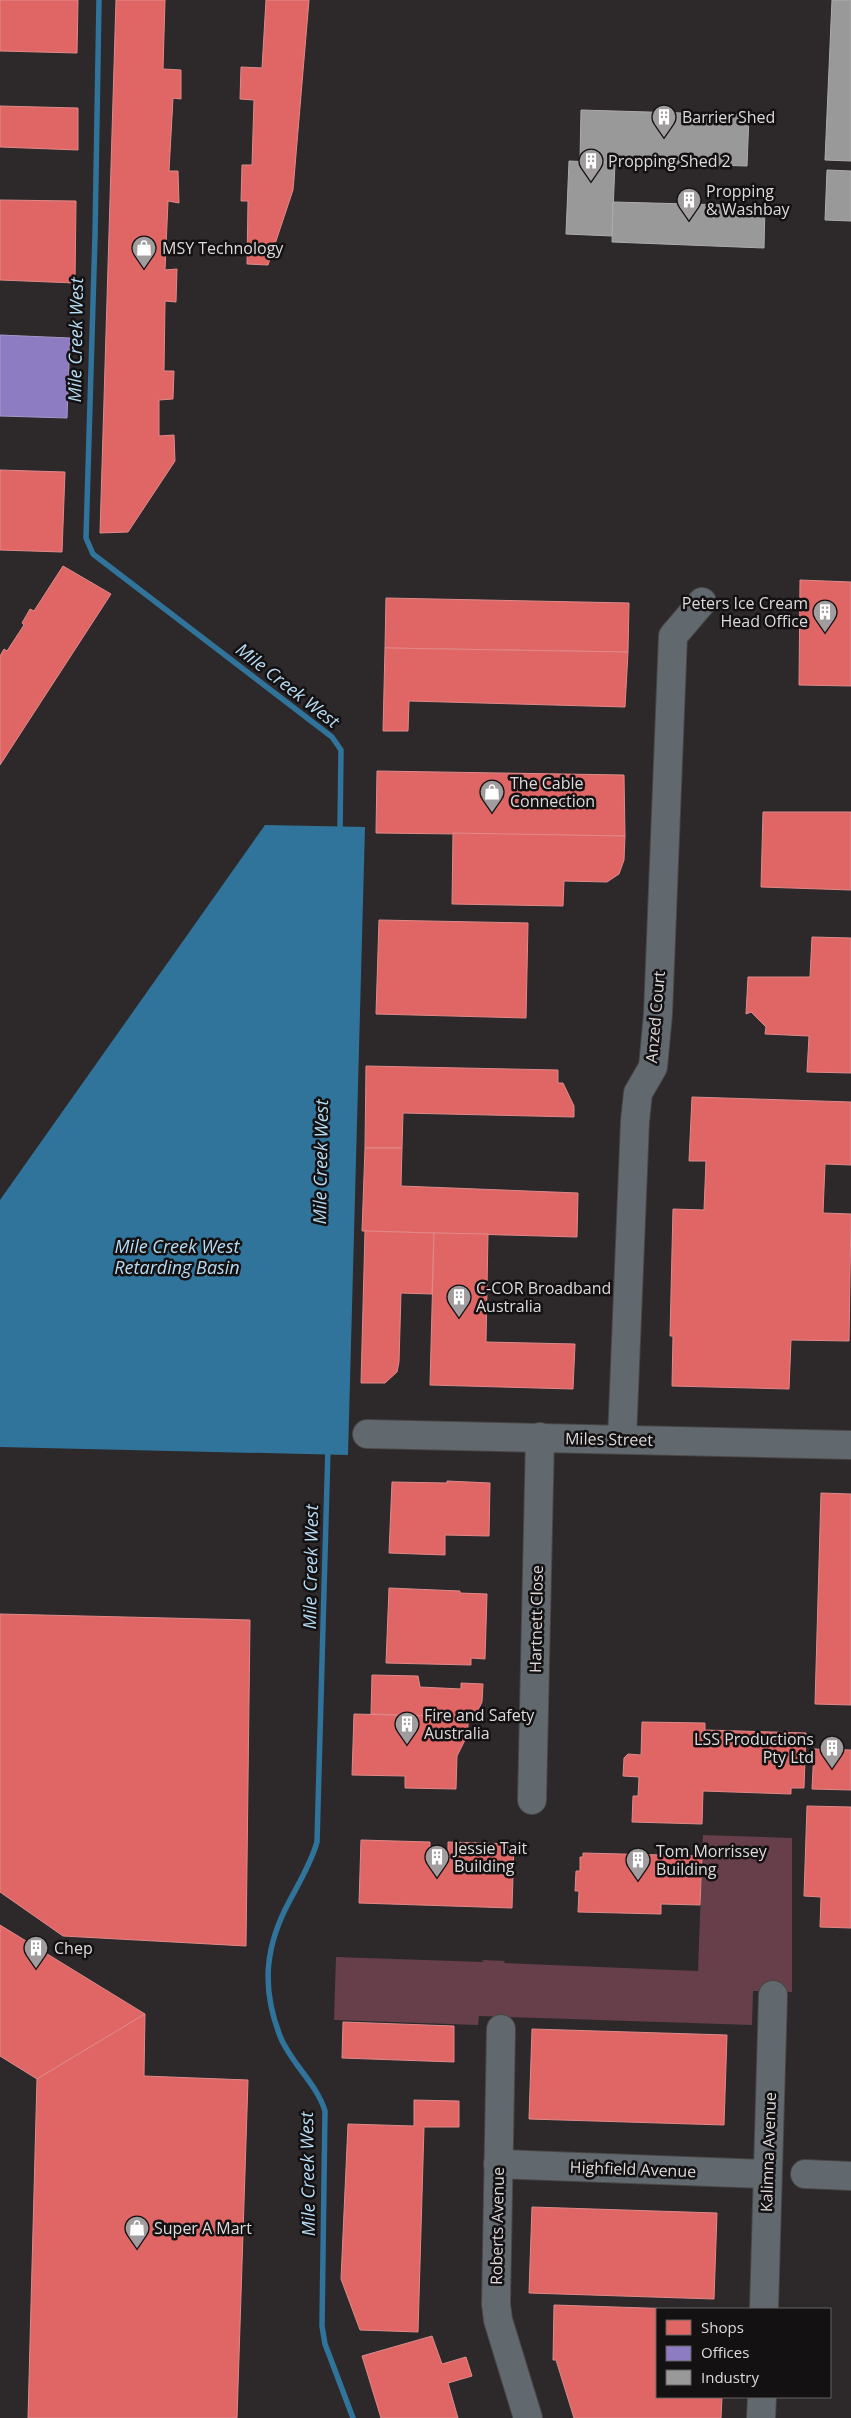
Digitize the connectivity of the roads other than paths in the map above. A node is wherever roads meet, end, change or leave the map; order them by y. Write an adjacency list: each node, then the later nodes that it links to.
1 (702, 602): 4 (street, Anzed Court)
2 (367, 1434): 3 (street, Miles Street)
3 (540, 1437): 4 (street, Miles Street); 6 (street, Hartnett Close)
4 (622, 1439): 5 (street, Miles Street)
5 (851, 1445)
6 (532, 1800)
7 (773, 1995): 10 (street, Kalimna Avenue)
8 (501, 2028): 9 (street, Roberts Avenue)
9 (498, 2164): 10 (street, Highfield Avenue); 15 (street, Roberts Avenue)
10 (767, 2174): 13 (street, Kalimna Avenue)
11 (805, 2174): 12 (street)
12 (851, 2176)
13 (764, 2308)
14 (762, 2398): 16 (street)
15 (528, 2418)
16 (761, 2418)

